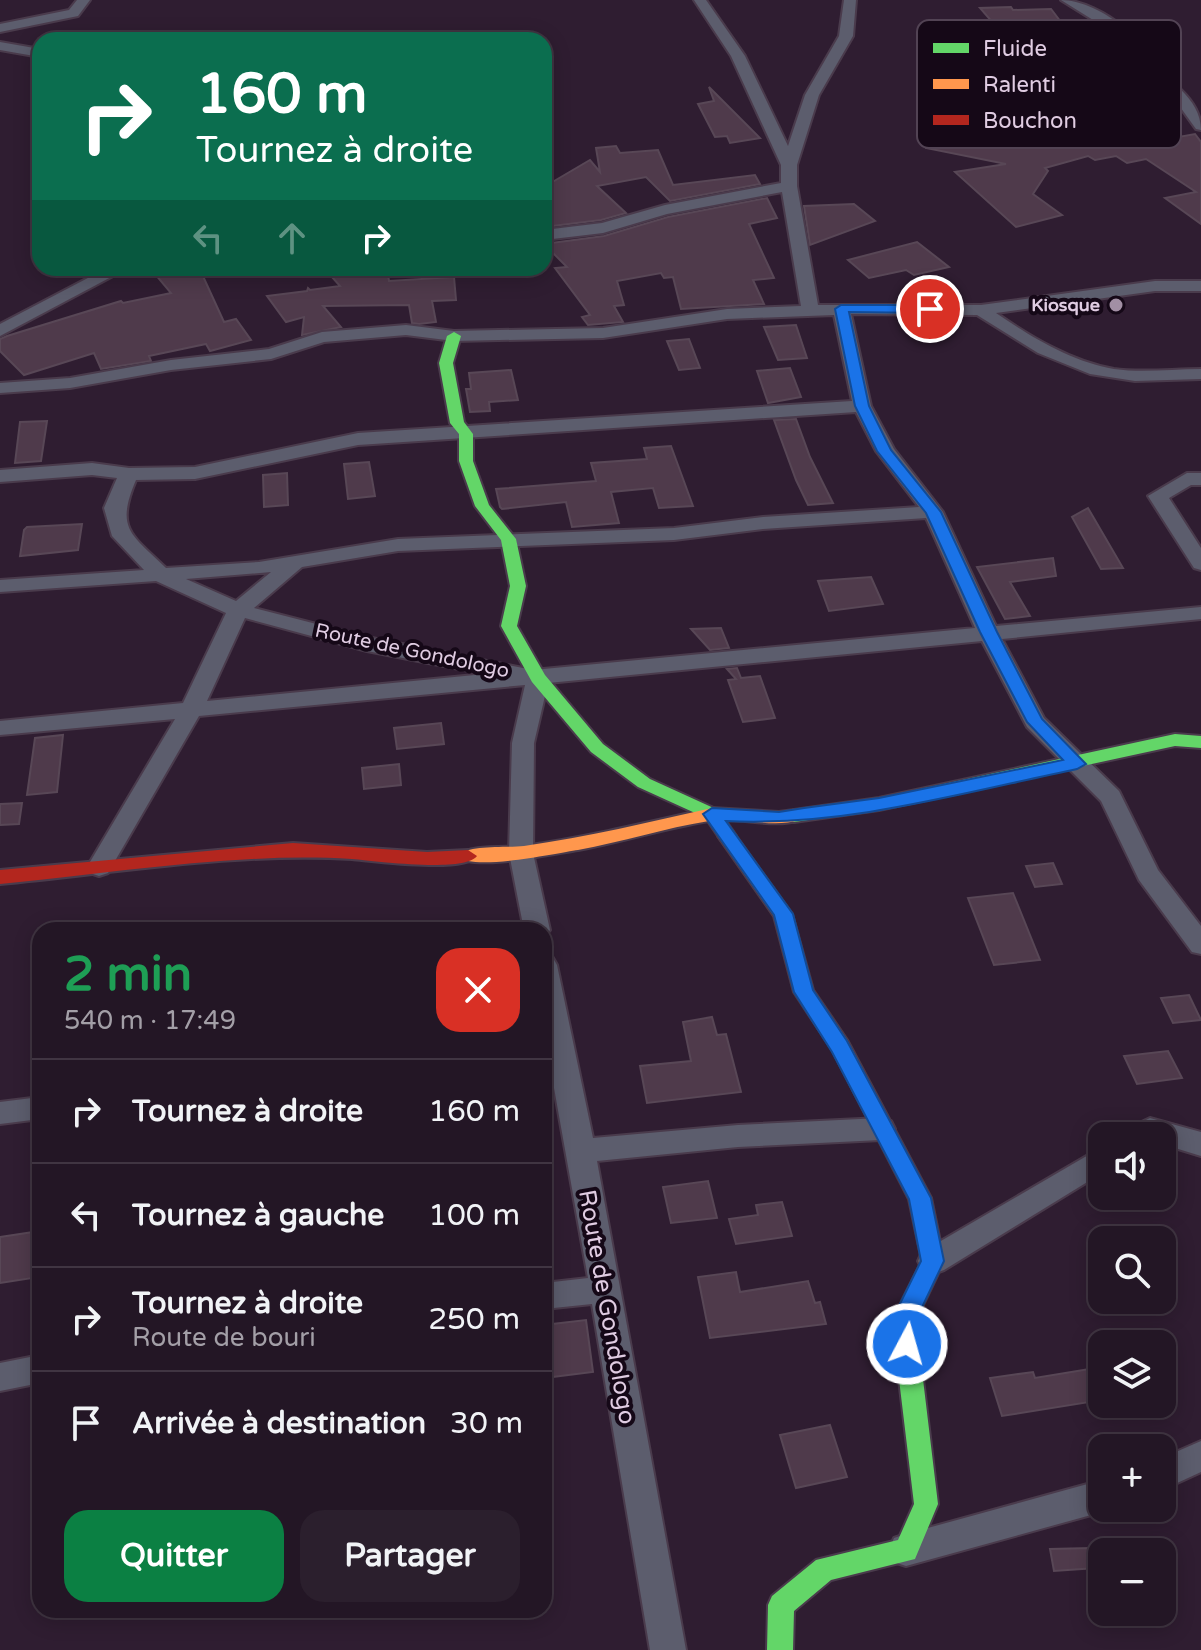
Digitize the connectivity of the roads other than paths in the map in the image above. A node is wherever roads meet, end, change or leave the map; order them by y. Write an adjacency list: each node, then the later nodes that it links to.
1 (84, 0): 6 (street)
2 (700, 0): 11 (street)
3 (850, 0): 11 (street)
4 (1067, 0): 5 (street)
5 (1102, 20)
6 (3, 29)
7 (0, 46): 8 (street)
8 (32, 52)
9 (1181, 98): 10 (street)
10 (1201, 126)
11 (789, 165): 12 (street)
12 (789, 186): 13 (street); 16 (street)
13 (552, 234)
14 (104, 276): 19 (street)
15 (1201, 286): 18 (street)
16 (810, 309): 17 (street); 20 (street)
17 (841, 309): 18 (street); 23 (street)
18 (981, 310): 21 (street)
19 (0, 331)
20 (454, 336): 22 (street); 24 (street)
21 (1201, 374)
22 (0, 388)
23 (862, 406): 24 (street); 28 (street)
24 (466, 434): 25 (street); 29 (street)
25 (129, 474): 26 (street); 32 (street, Route de Gondologo)
26 (0, 476)
27 (1201, 479): 31 (street)
28 (933, 512): 29 (street); 36 (street)
29 (508, 539): 30 (street); 37 (street)
30 (297, 561): 32 (street); 34 (street)
31 (1201, 564)
32 (163, 577): 33 (street); 34 (street, Route de Gondologo)
33 (0, 586)
34 (238, 610): 37 (street, Route de Gondologo); 38 (street)
35 (1201, 613): 36 (street)
36 (988, 632): 37 (street); 41 (street)
37 (538, 678): 38 (street); 42 (street); 43 (street, Route de Gondologo)
38 (191, 711): 39 (street); 44 (street)
39 (0, 728)
40 (1201, 742): 41 (street)
41 (1077, 764): 42 (street); 47 (street)
42 (712, 814): 43 (street); 51 (street)
43 (521, 853): 44 (street); 46 (street, Route de Gondologo)
44 (99, 867): 45 (street)
45 (0, 877)
46 (535, 922)
47 (1201, 945)
48 (552, 1050): 54 (street, Route de Gondologo)
49 (32, 1109): 50 (street)
50 (0, 1113)
51 (881, 1129): 54 (street); 56 (street)
52 (1176, 1137): 53 (street)
53 (1201, 1144)
54 (581, 1151): 57 (street, Route de Gondologo)
55 (1088, 1167): 56 (street)
56 (933, 1261): 64 (street)
57 (603, 1289): 58 (street); 65 (street, Route de Gondologo)
58 (552, 1295)
59 (32, 1371): 60 (street)
60 (0, 1377)
61 (1201, 1456): 62 (street)
62 (1176, 1468)
63 (1088, 1500): 64 (street)
64 (906, 1550): 66 (street)
65 (668, 1650)
66 (780, 1650)

